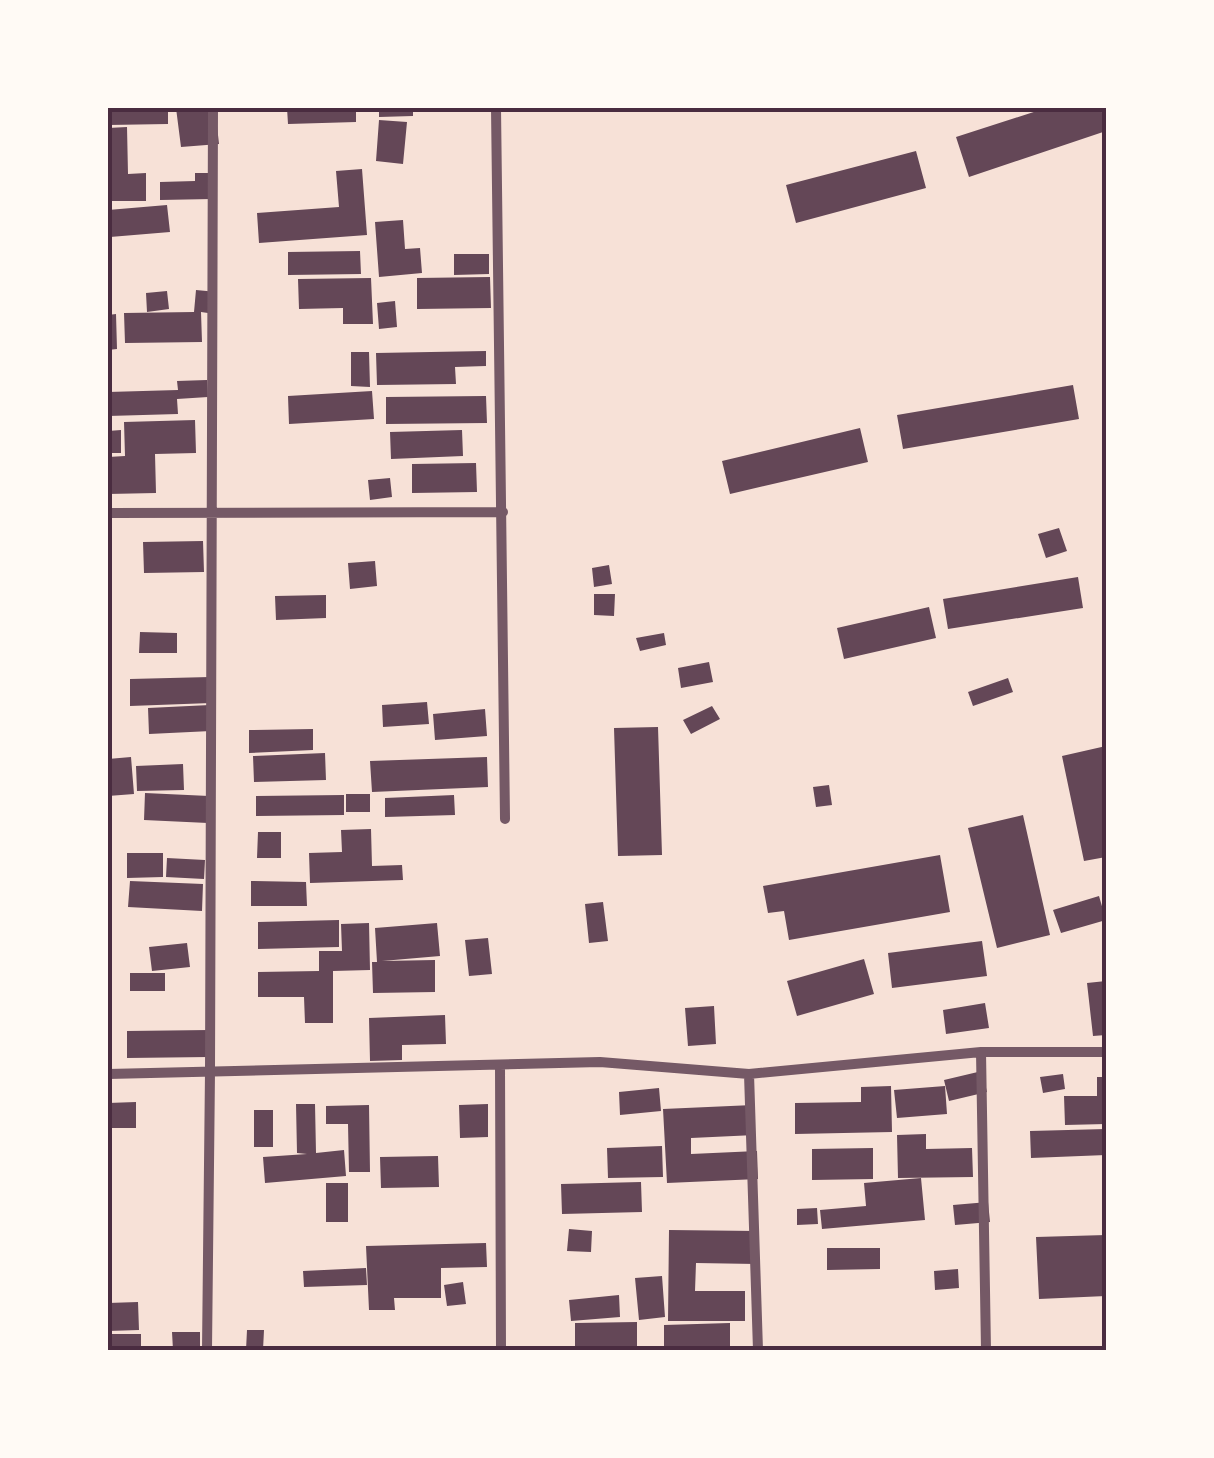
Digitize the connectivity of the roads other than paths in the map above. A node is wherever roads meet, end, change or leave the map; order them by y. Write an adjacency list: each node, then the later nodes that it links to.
1 (212, 108): 5 (street)
2 (496, 108): 3 (street)
3 (503, 512): 5 (street); 6 (street)
4 (108, 513): 5 (street)
5 (212, 514): 10 (street)
6 (505, 819)
7 (981, 1052): 8 (street); 12 (street); 16 (street)
8 (1106, 1052)
9 (500, 1065): 10 (street); 12 (street); 14 (street)
10 (210, 1072): 11 (street); 13 (street)
11 (108, 1074)
12 (749, 1074): 15 (street)
13 (206, 1350)
14 (502, 1350)
15 (758, 1350)
16 (986, 1350)

